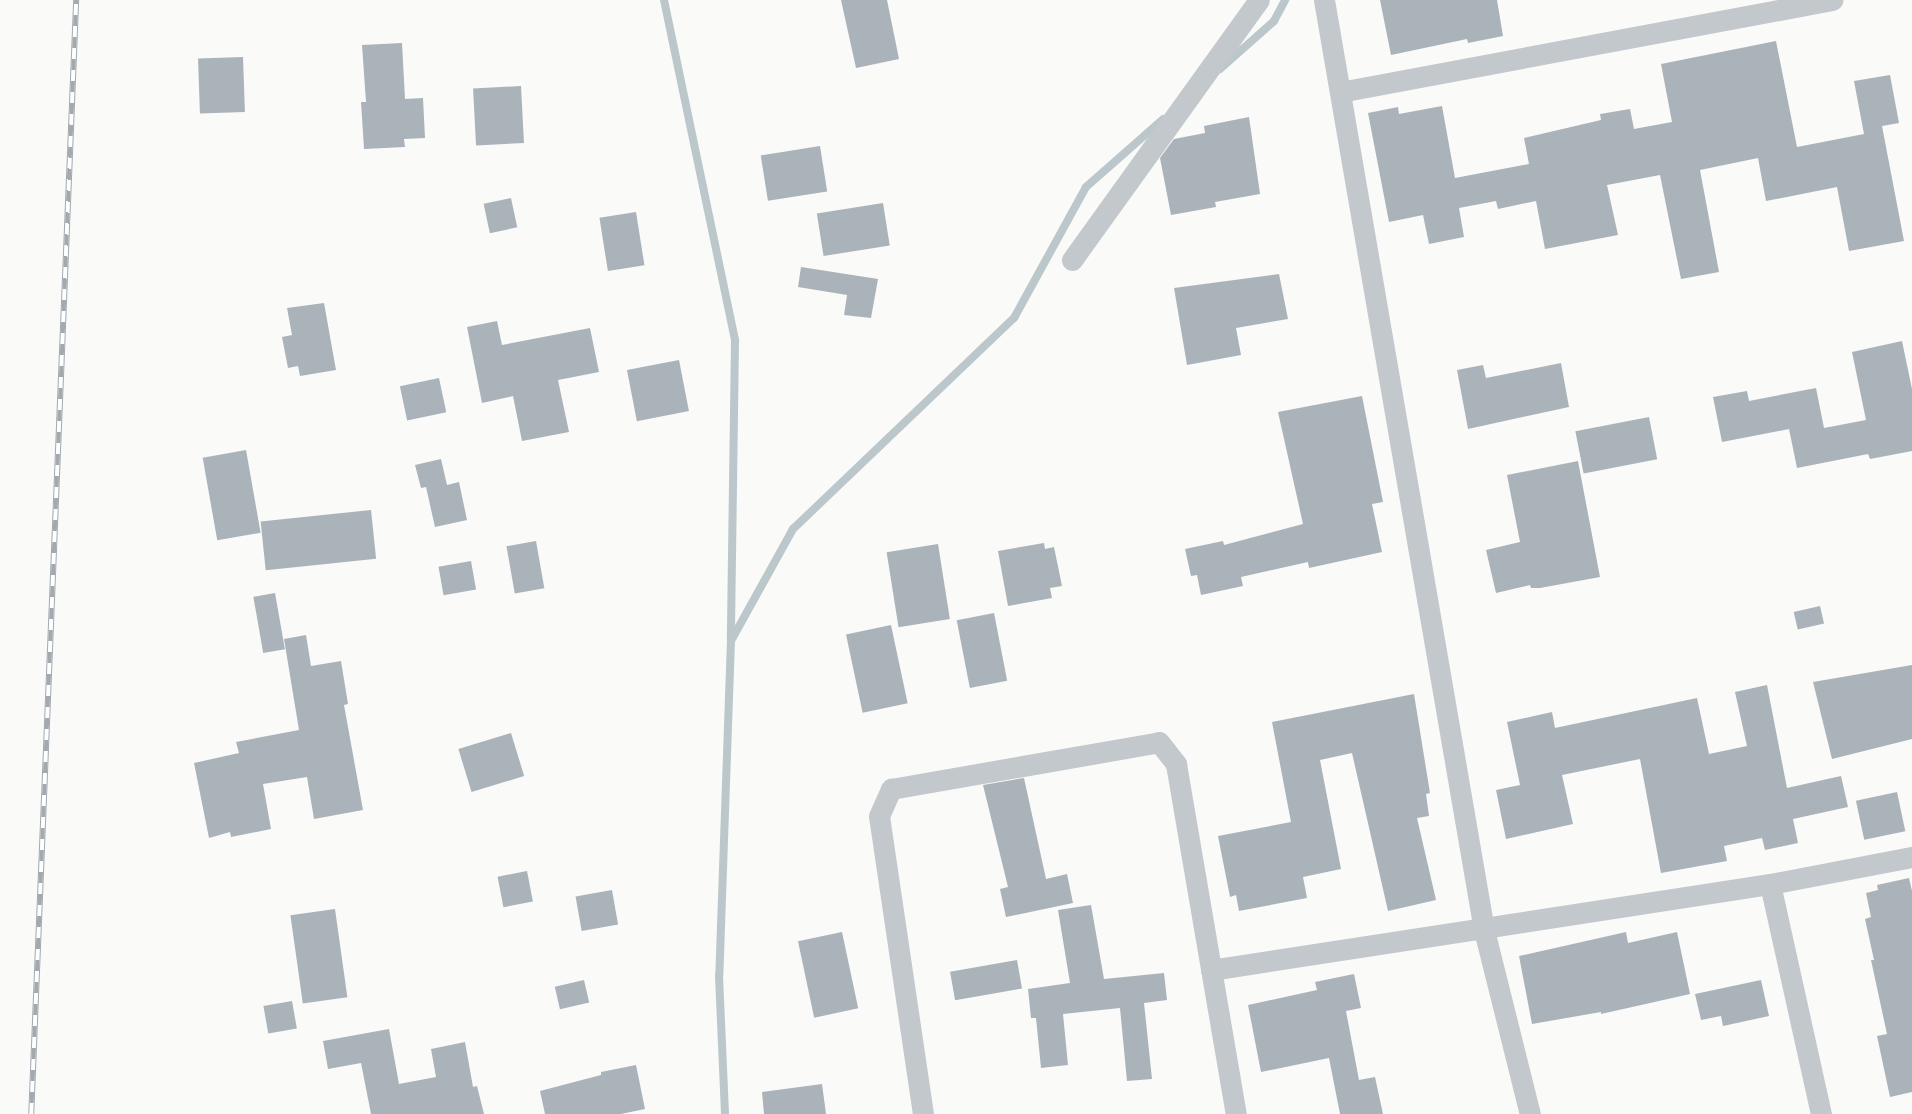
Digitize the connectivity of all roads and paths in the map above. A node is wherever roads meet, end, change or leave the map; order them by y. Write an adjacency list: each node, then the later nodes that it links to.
1 (1259, 0): 5 (street)
2 (1324, 0): 4 (street)
3 (1832, 0): 4 (street)
4 (1340, 92): 8 (street)
5 (1072, 260)
6 (1912, 857): 7 (street)
7 (1770, 884): 8 (street); 13 (street)
8 (1484, 930): 9 (street); 12 (street)
9 (1211, 970): 10 (street); 11 (street)
10 (924, 1114)
11 (1236, 1114)
12 (1530, 1114)
13 (1821, 1114)

